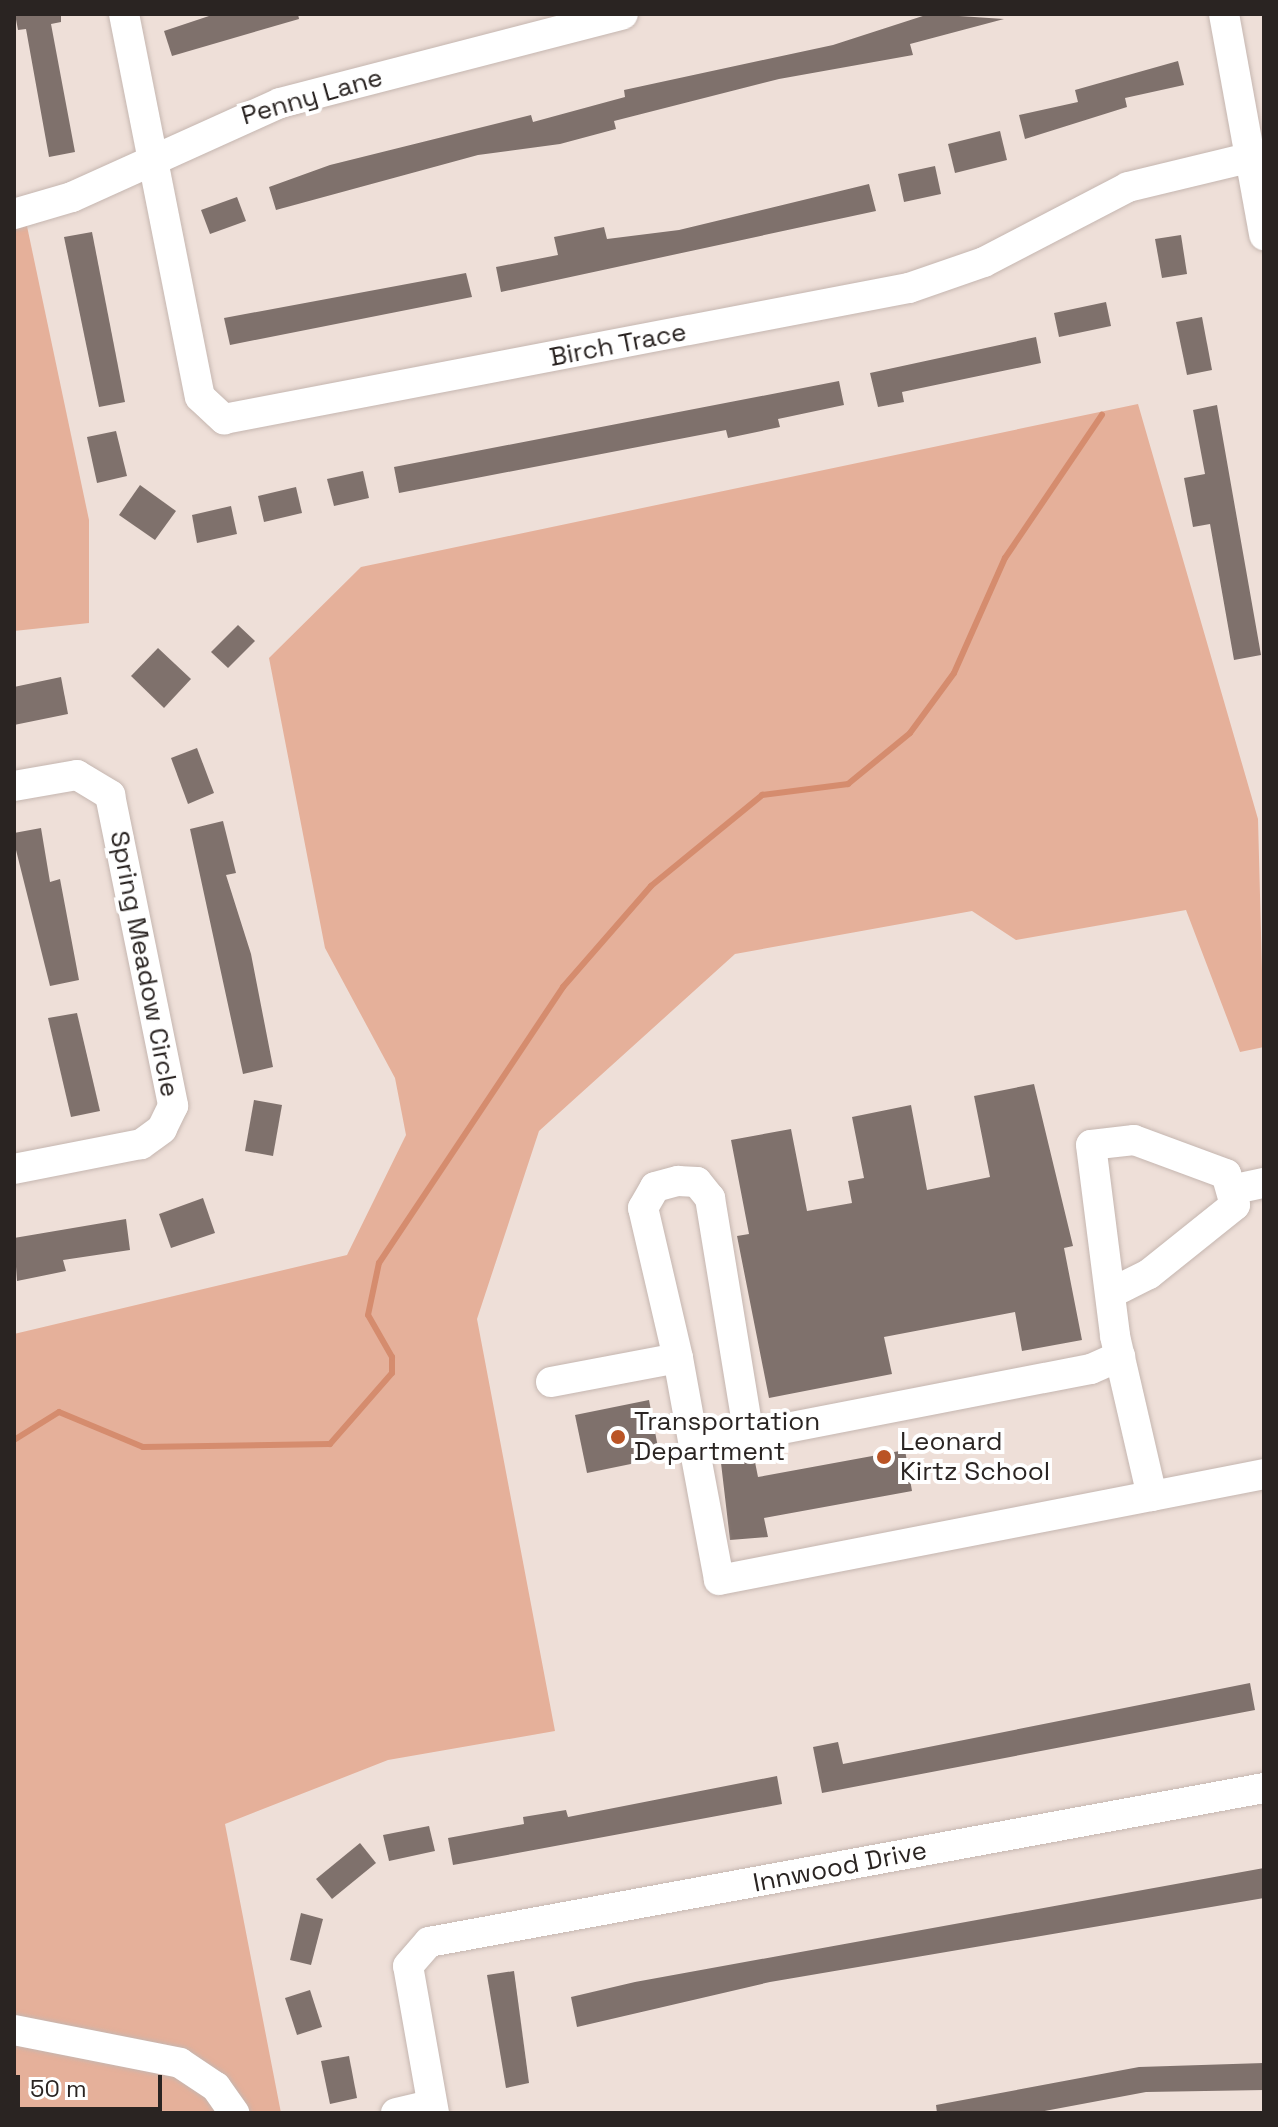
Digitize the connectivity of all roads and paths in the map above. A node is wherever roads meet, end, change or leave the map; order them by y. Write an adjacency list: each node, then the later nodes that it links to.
1 (124, 14): 5 (street, Birch Trace)
2 (623, 14): 5 (street, Penny Lane)
3 (1224, 14): 4 (street)
4 (1257, 155): 5 (street, Birch Trace); 7 (street)
5 (152, 158): 6 (street, Penny Lane)
6 (14, 214)
7 (1264, 235)
8 (14, 786): 9 (street, Spring Meadow Circle)
9 (14, 1169)
10 (1250, 1186): 11 (street); 11 (street)
11 (1113, 1292): 12 (street)
12 (1120, 1356): 15 (street); 18 (street)
13 (678, 1358): 14 (street); 15 (street); 16 (street)
14 (551, 1382)
15 (749, 1435): 16 (street)
16 (694, 1446): 18 (street)
17 (1264, 1474): 18 (street)
18 (1152, 1496)
19 (1264, 1788): 21 (street, Innwood Drive)
20 (14, 2030): 22 (street)
21 (433, 2109): 23 (street)
22 (234, 2113)
23 (396, 2113)

